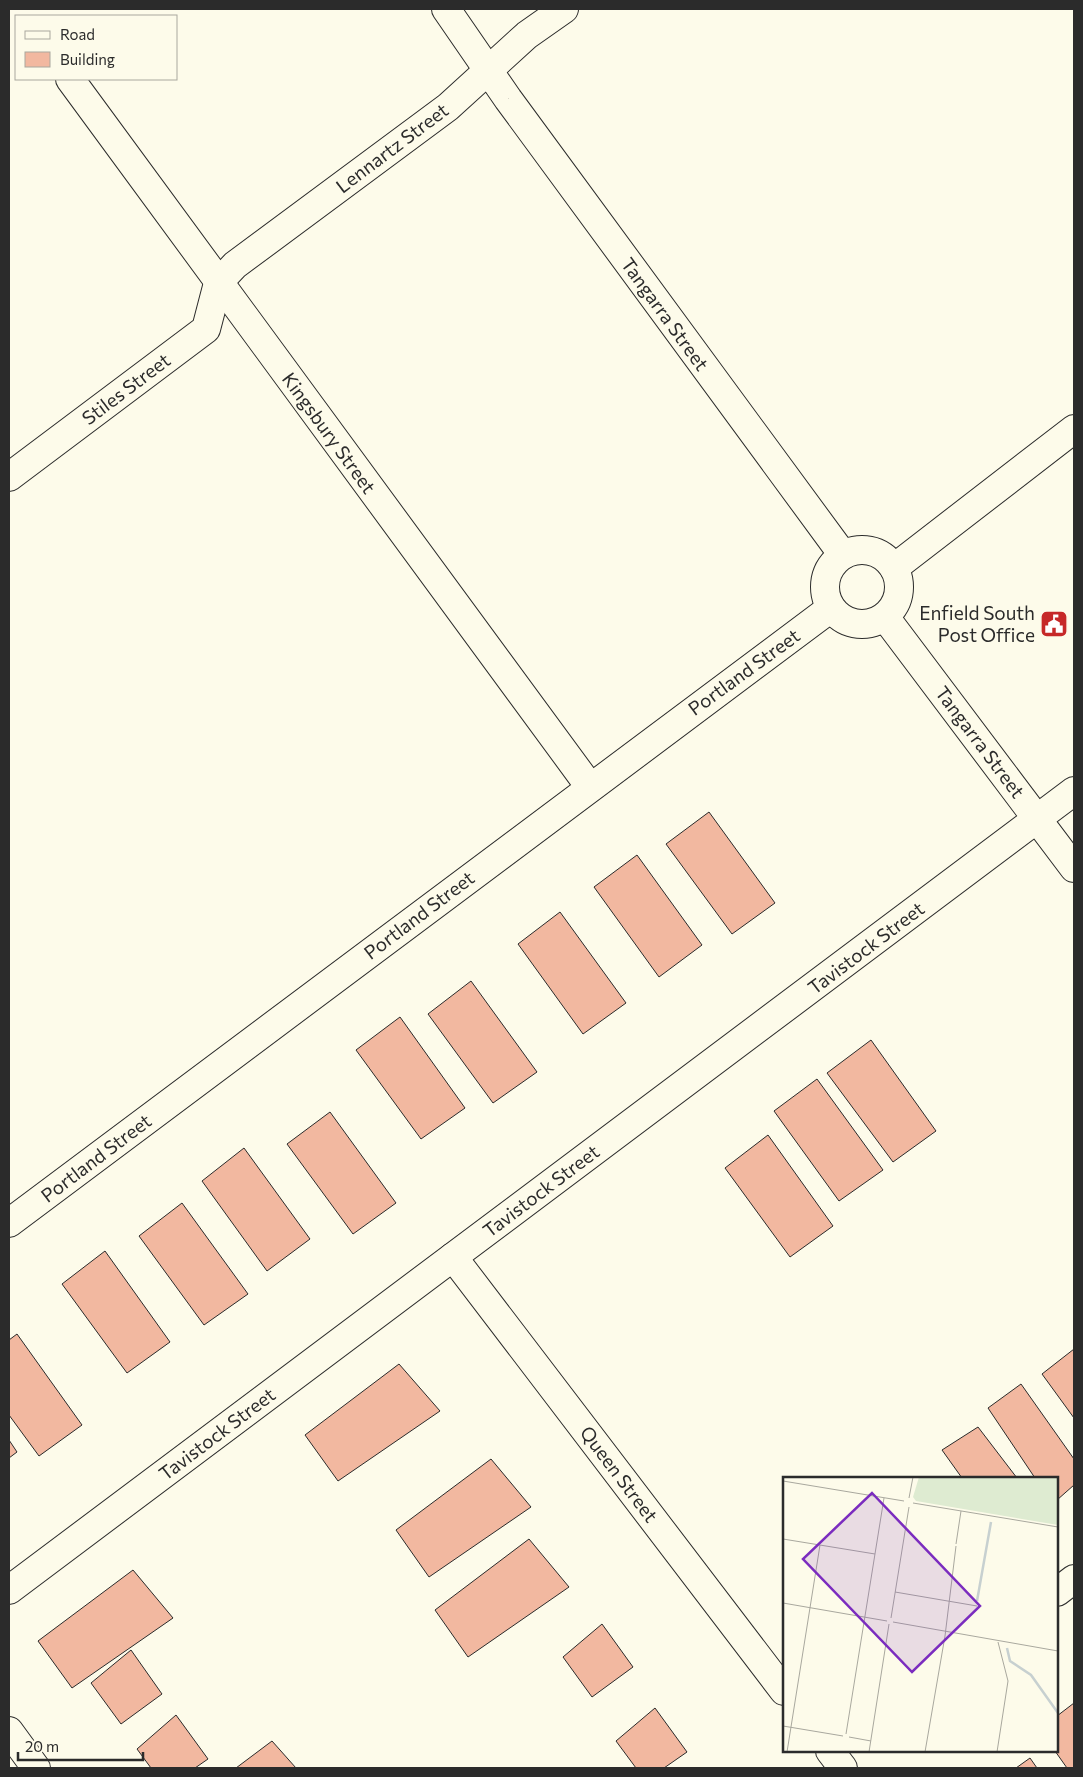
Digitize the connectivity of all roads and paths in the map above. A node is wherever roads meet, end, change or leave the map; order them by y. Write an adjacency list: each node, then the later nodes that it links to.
1 (446, 9): 3 (street, Tangarra Street)
2 (564, 9): 3 (street, Lennartz Street)
3 (488, 71): 5 (street, Lennartz Street); 8 (street, Tangarra Street)
4 (71, 80): 5 (street, Kingsbury Street)
5 (218, 283): 7 (street, Stiles Street); 12 (street, Kingsbury Street)
6 (1074, 430): 9 (street)
7 (9, 477)
8 (843, 556): 9 (street); 10 (street)
9 (894, 568): 11 (street)
10 (832, 608): 11 (street); 12 (street, Portland Street)
11 (885, 617): 14 (street, Tangarra Street)
12 (590, 786): 16 (street, Portland Street)
13 (1074, 791): 14 (street, Tavistock Street)
14 (1038, 819): 15 (street, Tangarra Street); 17 (street, Tavistock Street)
15 (1074, 868)
16 (9, 1223)
17 (453, 1257): 19 (street, Tavistock Street); 21 (street, Queen Street)
18 (1074, 1579): 20 (street)
19 (9, 1590)
20 (1058, 1591)
21 (783, 1690)
22 (9, 1731): 23 (street)
23 (36, 1768)

